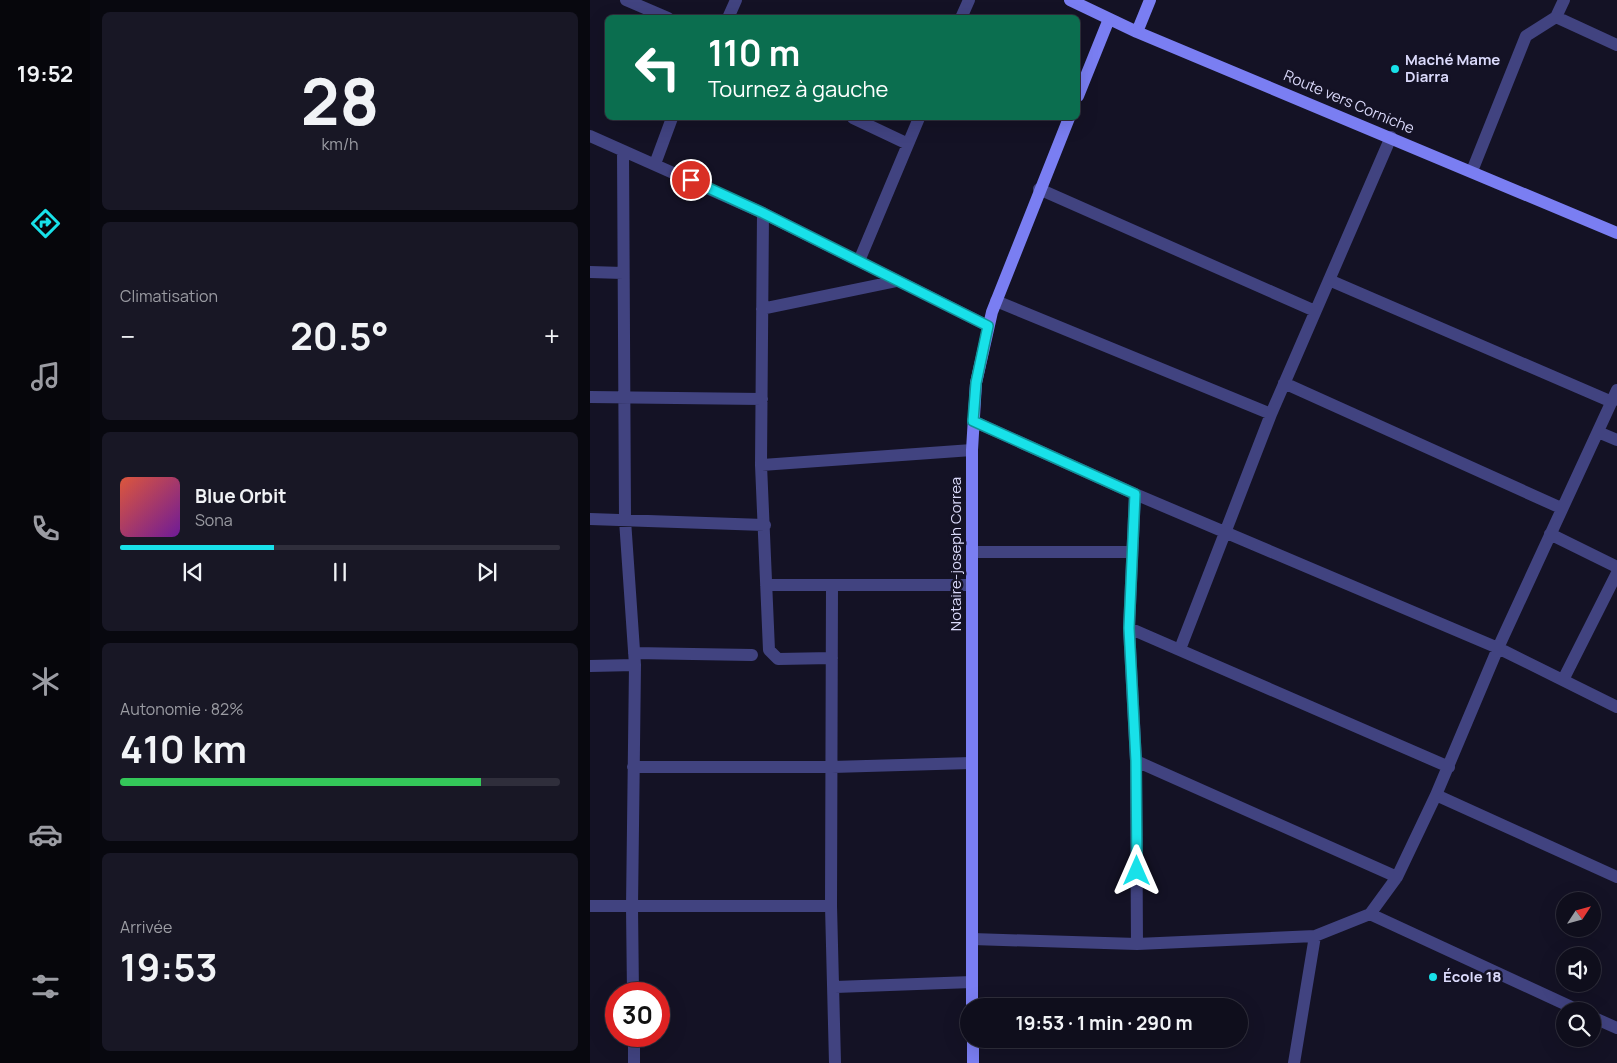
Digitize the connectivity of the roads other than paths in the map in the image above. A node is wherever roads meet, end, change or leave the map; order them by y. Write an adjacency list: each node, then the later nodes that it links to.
1 (626, 0): 7 (street)
2 (736, 0): 8 (street)
3 (969, 0): 9 (street)
4 (1070, 0): 11 (street, Route vers Corniche)
5 (1150, 0): 12 (street)
6 (1564, 0): 10 (street)
7 (661, 15)
8 (729, 15)
9 (962, 15)
10 (1556, 18): 13 (street); 24 (street)
11 (1109, 19): 12 (street, Route vers Corniche); 14 (street)
12 (1137, 32): 20 (street, Route vers Corniche)
13 (1617, 45)
14 (1080, 91)
15 (671, 120): 23 (street)
16 (857, 120): 21 (street)
17 (918, 120): 21 (street)
18 (1068, 120): 25 (street, Notaire-joseph Correa)
19 (590, 136): 22 (street)
20 (1391, 137): 24 (street, Route vers Corniche); 31 (street)
21 (908, 144): 28 (street)
22 (623, 151): 23 (street); 30 (street)
23 (655, 164): 26 (street)
24 (1472, 171): 27 (street, Route vers Corniche)
25 (1040, 189): 33 (street, Notaire-joseph Correa); 35 (street)
26 (763, 213): 28 (street); 34 (street)
27 (1617, 233)
28 (859, 261): 32 (street)
29 (590, 272): 30 (street)
30 (623, 273): 40 (street)
31 (1329, 280): 35 (street); 38 (street)
32 (897, 281): 34 (street); 36 (street)
33 (996, 301): 36 (street, Notaire-joseph Correa); 42 (street)
34 (762, 309): 41 (street)
35 (1315, 311): 37 (street)
36 (988, 326): 43 (street, Notaire-joseph Correa)
37 (1284, 383): 42 (street); 49 (street)
38 (1614, 396): 44 (street)
39 (590, 397): 40 (street)
40 (624, 397): 41 (street); 51 (street)
41 (762, 399): 47 (street)
42 (1271, 414): 53 (street)
43 (973, 421): 46 (street, Notaire-joseph Correa); 48 (street)
44 (1598, 432): 45 (street); 49 (street)
45 (1617, 440)
46 (972, 450): 47 (street); 55 (street, Notaire-joseph Correa)
47 (762, 465): 52 (street)
48 (1135, 494): 53 (street); 56 (street)
49 (1561, 508): 54 (street)
50 (590, 520): 51 (street)
51 (625, 520): 52 (street); 67 (street)
52 (765, 525): 59 (street)
53 (1226, 531): 63 (street); 64 (street)
54 (1550, 534): 57 (street); 63 (street)
55 (973, 552): 56 (street); 60 (street, Notaire-joseph Correa)
56 (1132, 552): 62 (street)
57 (1617, 567)
58 (1617, 573): 69 (street)
59 (766, 585): 61 (street); 66 (street)
60 (972, 585): 61 (street); 72 (street, Notaire-joseph Correa)
61 (832, 586): 66 (street)
62 (1129, 628): 64 (street); 71 (street)
63 (1498, 648): 69 (street); 75 (street)
64 (1180, 649): 75 (street)
65 (752, 655): 67 (street)
66 (832, 658): 74 (street)
67 (635, 659): 68 (street); 73 (street)
68 (590, 666)
69 (1562, 680): 70 (street)
70 (1617, 707)
71 (1136, 761): 77 (street); 85 (street)
72 (971, 763): 74 (street); 84 (street, Notaire-joseph Correa)
73 (634, 767): 74 (street); 81 (street)
74 (832, 767): 80 (street)
75 (1449, 768): 76 (street)
76 (1436, 795): 77 (street); 78 (street)
77 (1397, 877): 82 (street)
78 (1617, 877)
79 (590, 906): 81 (street)
80 (831, 906): 81 (street); 88 (street)
81 (632, 907): 86 (street)
82 (1370, 914): 83 (street); 90 (street)
83 (1315, 936): 85 (street); 98 (street)
84 (972, 940): 85 (street); 87 (street, Notaire-joseph Correa)
85 (1137, 944)
86 (633, 982)
87 (972, 982): 88 (street); 89 (street, Notaire-joseph Correa)
88 (835, 987): 96 (street)
89 (972, 998)
90 (1561, 1002)
91 (1601, 1021): 92 (street)
92 (1617, 1028)
93 (634, 1047): 95 (street)
94 (973, 1048): 97 (street)
95 (634, 1063)
96 (835, 1063)
97 (973, 1063)
98 (1294, 1063)

